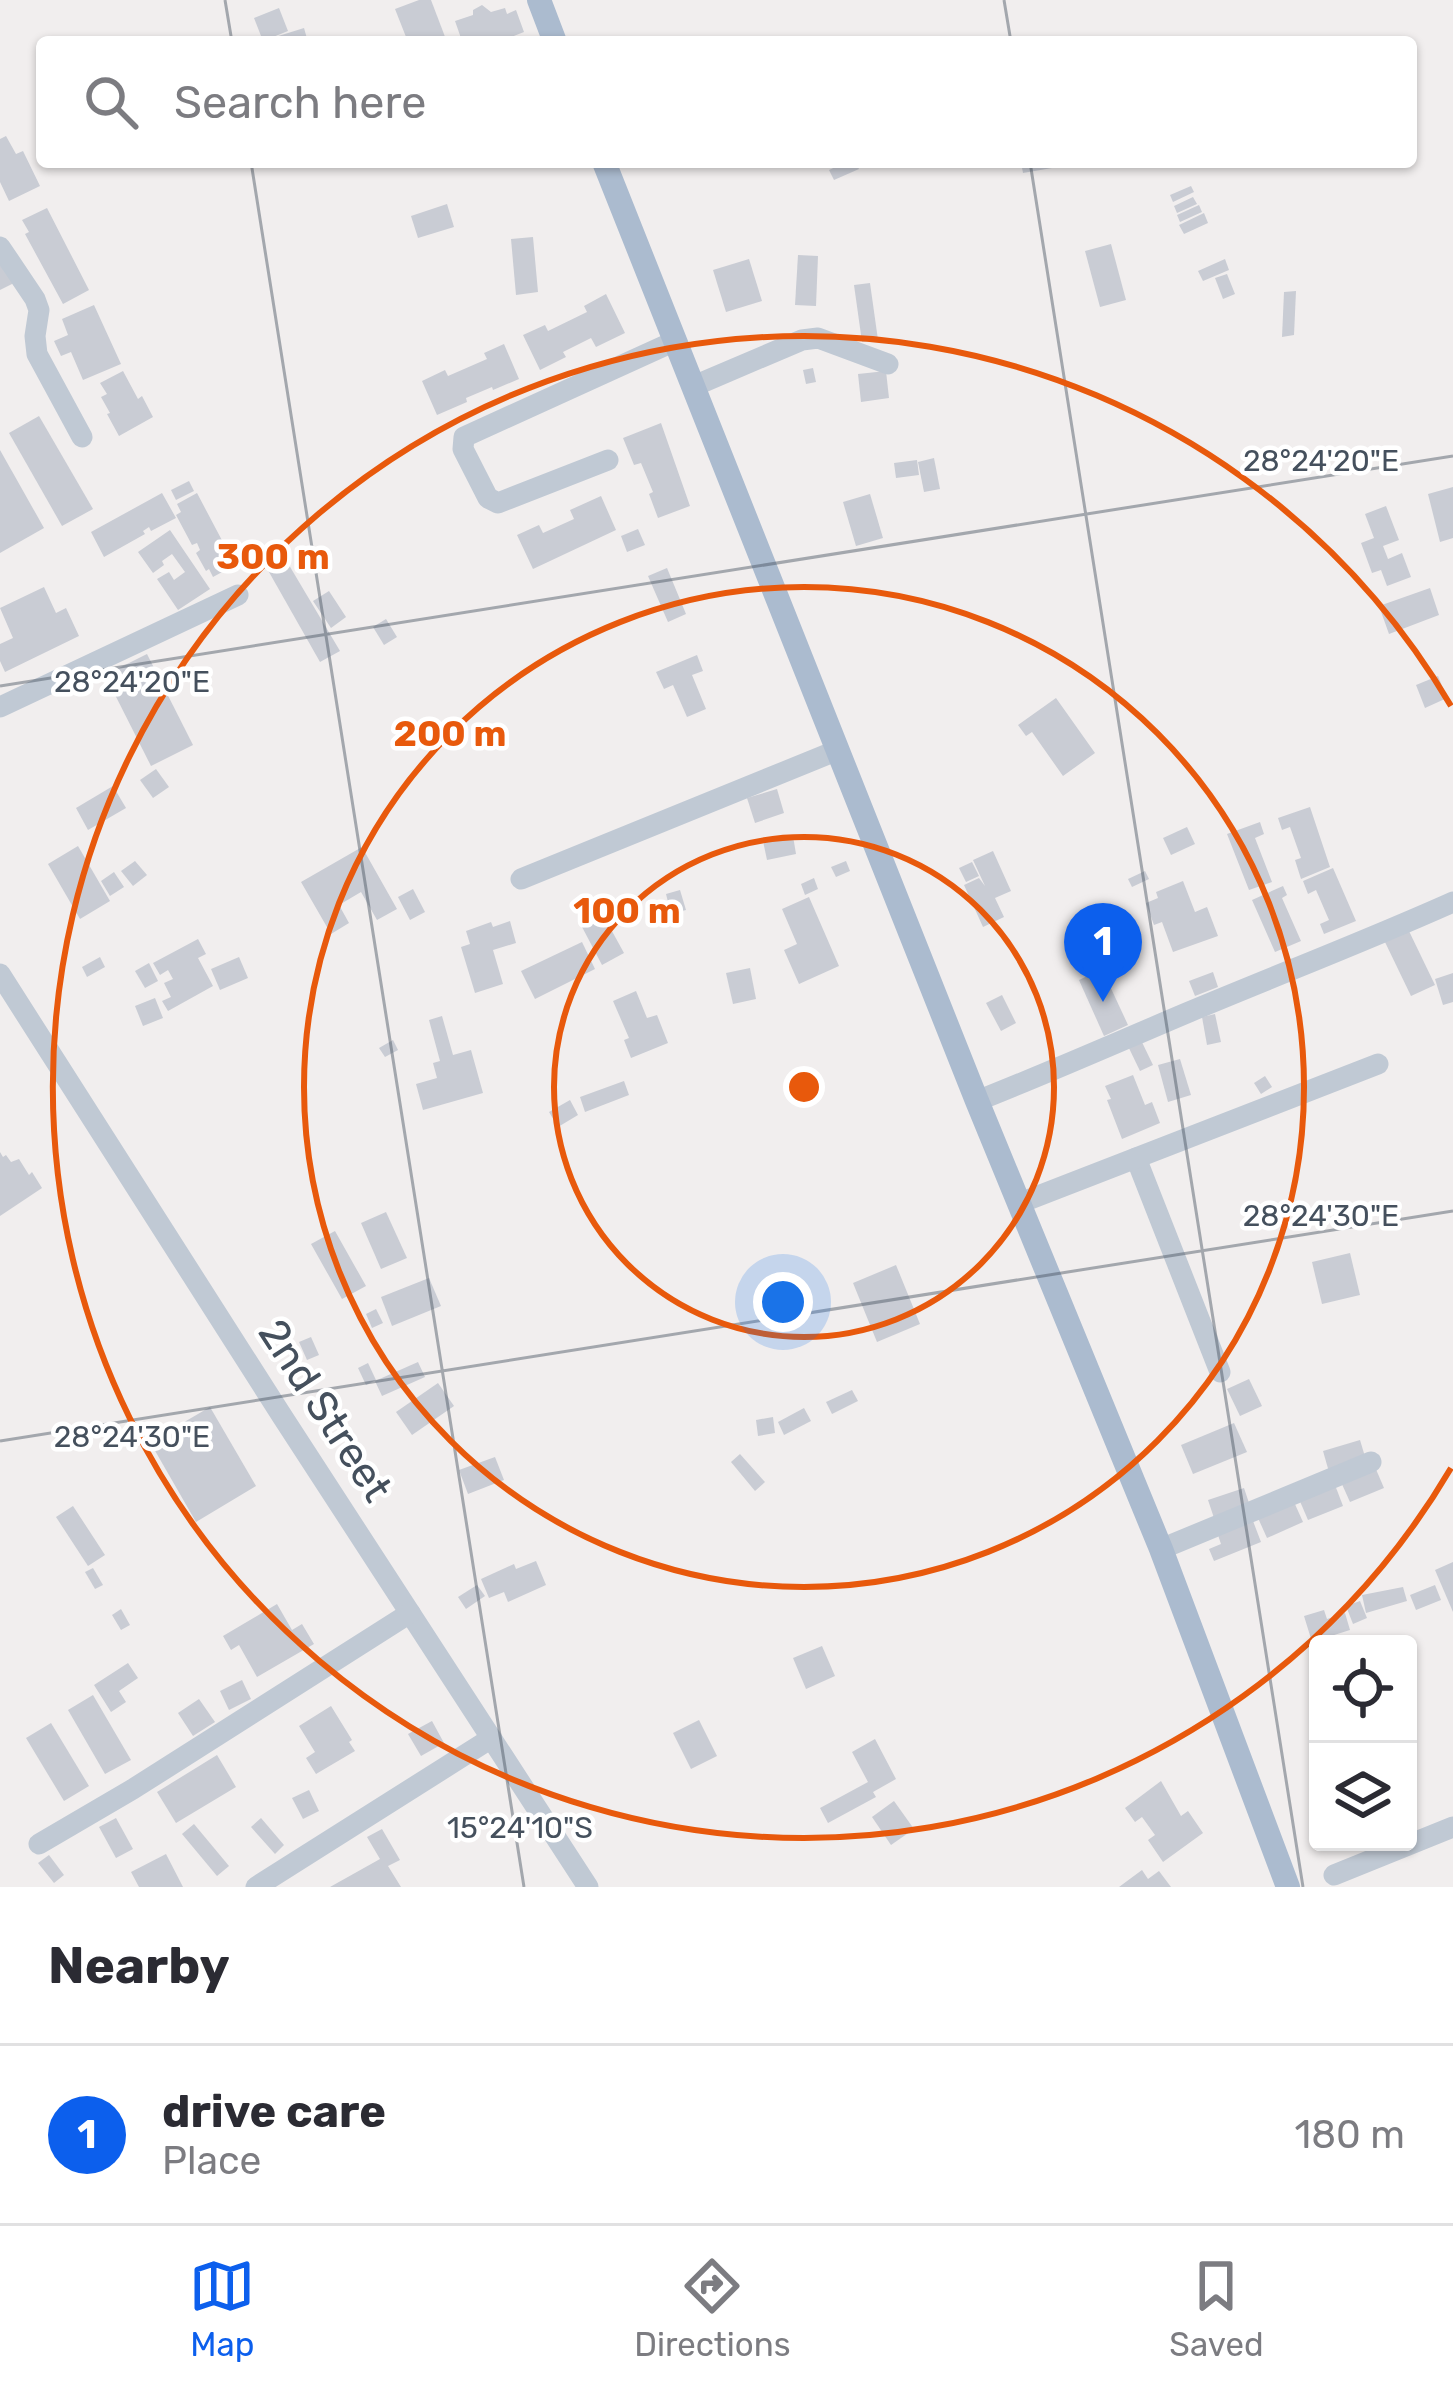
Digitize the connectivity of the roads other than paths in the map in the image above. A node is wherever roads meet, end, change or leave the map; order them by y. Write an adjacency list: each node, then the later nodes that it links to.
1 (538, 0): 2 (main road)
2 (553, 36)
3 (606, 168): 5 (main road)
4 (0, 247): 8 (street)
5 (675, 341): 7 (main road); 9 (street)
6 (888, 364): 7 (street)
7 (694, 386): 12 (main road)
8 (82, 437)
9 (608, 460)
10 (238, 595): 11 (street)
11 (0, 707)
12 (838, 749): 13 (street); 17 (main road)
13 (521, 879)
14 (1453, 902): 17 (street)
15 (0, 974): 23 (street, 2nd Street)
16 (1378, 1064): 18 (street)
17 (977, 1101): 19 (main road)
18 (1136, 1158): 19 (street); 20 (street)
19 (1020, 1203): 22 (main road)
20 (1220, 1372)
21 (1371, 1462): 22 (street)
22 (1161, 1549): 30 (main road)
23 (410, 1613): 24 (street, 2nd Street); 26 (street)
24 (490, 1739): 28 (street); 29 (street, 2nd Street)
25 (1453, 1827): 27 (street)
26 (39, 1844)
27 (1334, 1875)
28 (256, 1887)
29 (588, 1887)
30 (1288, 1887)

